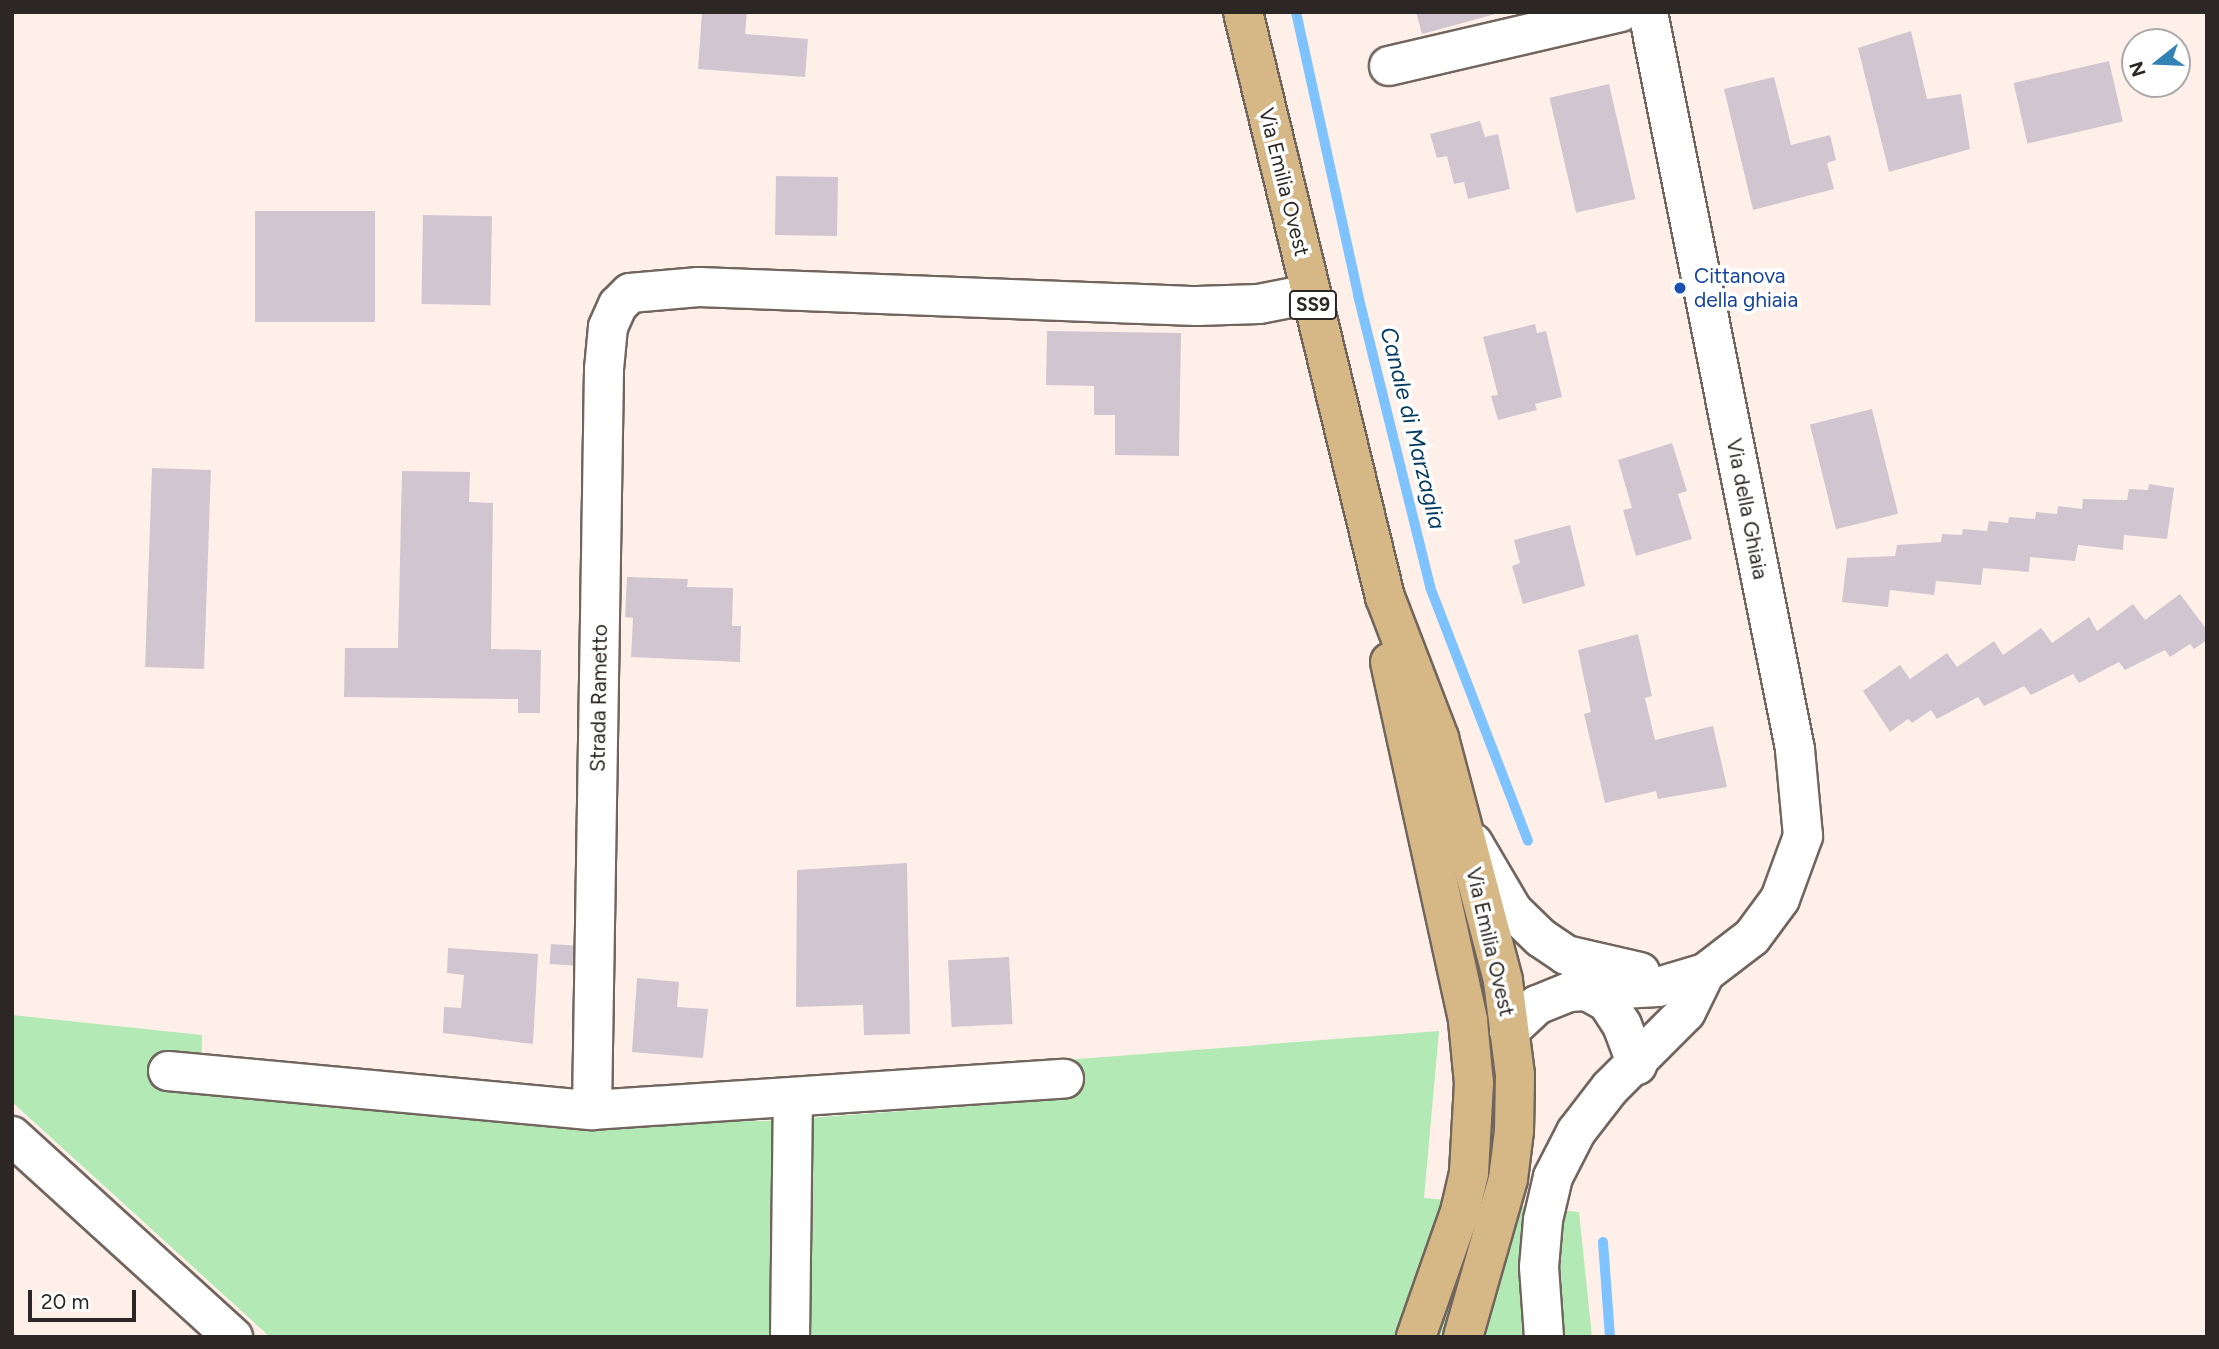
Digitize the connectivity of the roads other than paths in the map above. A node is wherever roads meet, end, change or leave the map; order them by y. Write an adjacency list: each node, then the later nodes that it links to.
1 (1243, 12): 5 (main road, Via Emilia Ovest / SS9)
2 (1621, 12): 4 (street)
3 (1648, 12): 8 (street, Via della Ghiaia)
4 (1389, 66)
5 (1310, 294): 6 (main road, Via Emilia Ovest / SS9); 15 (street, Strada Rametto)
6 (1385, 597): 7 (main road, Via Emilia Ovest); 19 (main road, Via Emilia Ovest)
7 (1460, 816): 8 (street); 10 (main road, Via Emilia Ovest)
8 (1705, 973): 9 (street, Via della Ghiaia); 11 (street)
9 (1585, 990): 10 (street, Via della Ghiaia); 11 (street)
10 (1509, 1031): 20 (main road, Via Emilia Ovest)
11 (1637, 1065): 21 (street)
12 (168, 1071): 15 (street)
13 (1064, 1079): 14 (street)
14 (793, 1099): 15 (street); 18 (street)
15 (592, 1110)
16 (12, 1136): 17 (street)
17 (233, 1337)
18 (790, 1337)
19 (1416, 1337)
20 (1463, 1337)
21 (1544, 1337)

